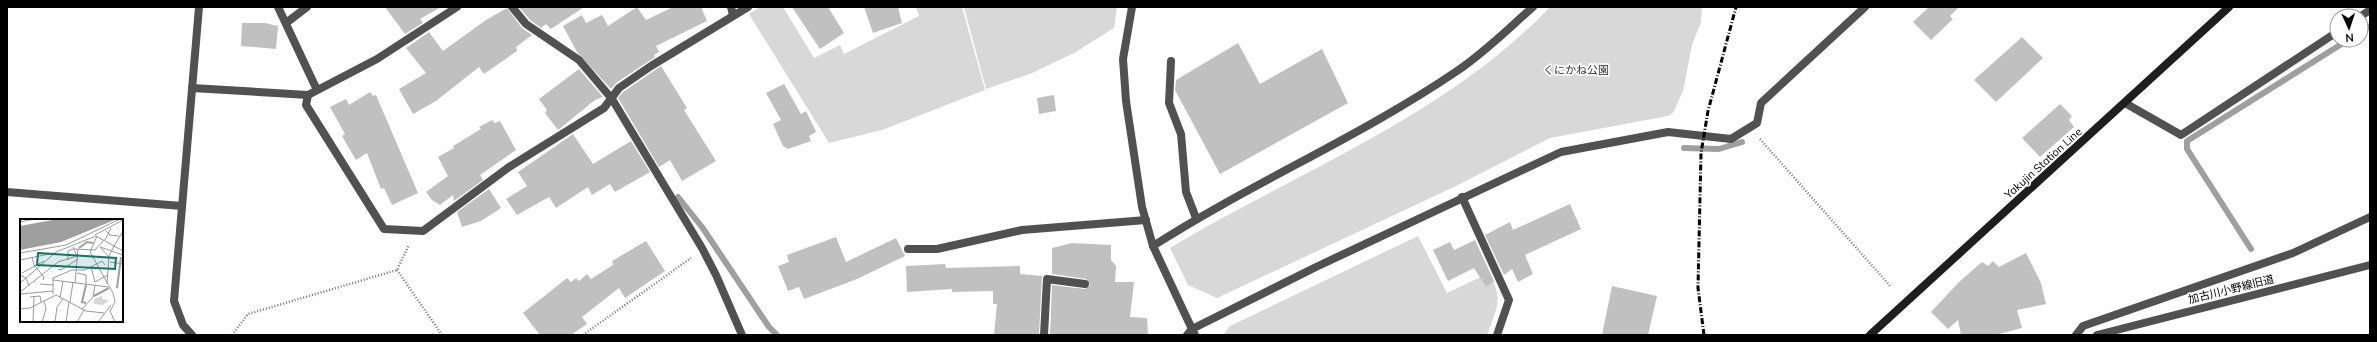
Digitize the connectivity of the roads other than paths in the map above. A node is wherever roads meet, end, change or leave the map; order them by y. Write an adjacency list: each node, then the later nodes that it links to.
1 (199, 7): 15 (street)
2 (278, 7): 12 (street)
3 (307, 7): 12 (street)
4 (457, 7): 16 (street)
5 (512, 7): 18 (street)
6 (748, 7): 11 (street)
7 (1132, 7): 25 (street)
8 (1533, 7): 24 (street)
9 (1865, 7): 21 (street)
10 (2229, 7): 19 (main road, Yakujin Station Line)
11 (732, 11): 18 (street)
12 (286, 23): 16 (street)
13 (2329, 37): 19 (street)
14 (1171, 61): 24 (street)
15 (192, 88): 17 (street); 22 (street)
16 (317, 90): 17 (street)
17 (308, 95): 18 (street)
18 (612, 99): 32 (street)
19 (2125, 103): 35 (main road, Yakujin Station Line)
20 (7, 192): 22 (street)
21 (1462, 198): 30 (street); 34 (street)
22 (182, 206): 31 (street)
23 (2370, 217): 36 (street)
24 (1196, 218): 26 (street)
25 (1146, 220): 26 (street); 27 (street)
26 (1153, 246): 30 (street)
27 (908, 249)
28 (2370, 265): 37 (street, 加古川小野線旧道)
29 (1085, 284): 33 (street)
30 (1191, 333)
31 (192, 335)
32 (742, 335)
33 (1044, 335)
34 (1497, 335)
35 (1870, 335)
36 (2076, 335)
37 (2097, 335)

